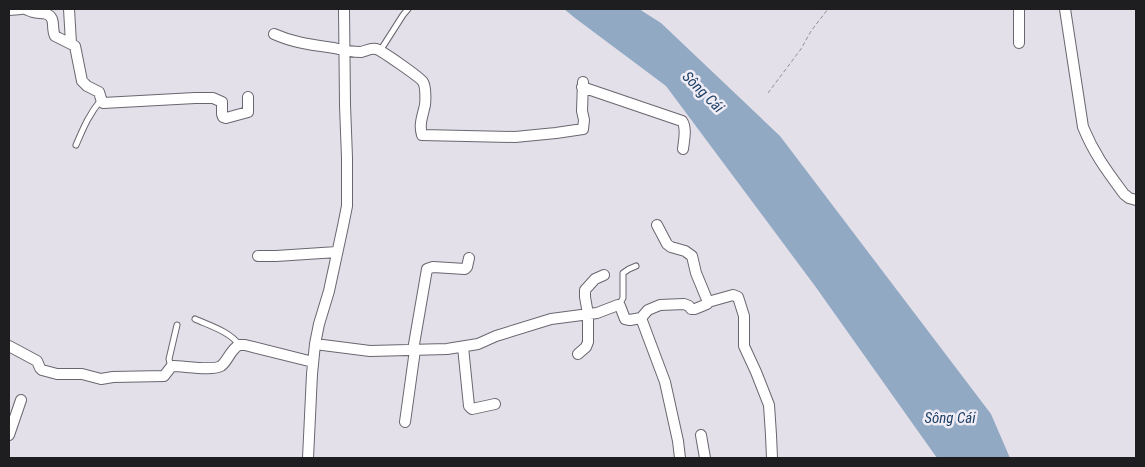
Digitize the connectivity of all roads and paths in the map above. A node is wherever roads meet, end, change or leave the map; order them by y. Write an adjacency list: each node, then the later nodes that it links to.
1 (23, 9): 8 (street); 10 (street)
2 (69, 9): 10 (street)
3 (344, 9): 12 (street)
4 (408, 9): 13 (lane)
5 (828, 9): 14 (path)
6 (1019, 9): 11 (street)
7 (1065, 9): 19 (street)
8 (9, 10)
9 (274, 34): 12 (street)
10 (71, 43): 16 (street)
11 (1019, 43)
12 (345, 50): 13 (street); 21 (street)
13 (380, 51): 18 (street)
14 (768, 93)
15 (248, 97): 16 (street)
16 (101, 100): 17 (lane)
17 (76, 145)
18 (683, 149)
19 (1136, 200)
20 (657, 226): 26 (street)
21 (338, 252): 22 (street); 32 (street)
22 (258, 256)
23 (469, 258): 36 (street)
24 (636, 266): 27 (lane)
25 (604, 275): 28 (street)
26 (708, 302): 29 (street); 48 (street)
27 (619, 305): 28 (street); 29 (street)
28 (588, 314): 35 (street); 37 (street)
29 (641, 318): 46 (street)
30 (195, 319): 33 (lane)
31 (177, 325): 39 (lane)
32 (315, 344): 36 (street); 38 (street)
33 (239, 345): 38 (street); 39 (street)
34 (9, 346): 39 (street)
35 (463, 347): 36 (street); 41 (street)
36 (414, 350): 42 (street)
37 (578, 354)
38 (313, 362): 45 (street)
39 (171, 368)
40 (21, 400): 43 (street)
41 (495, 404)
42 (405, 422)
43 (9, 435)
44 (701, 435): 47 (street)
45 (308, 458)
46 (680, 458)
47 (705, 458)
48 (772, 458)

